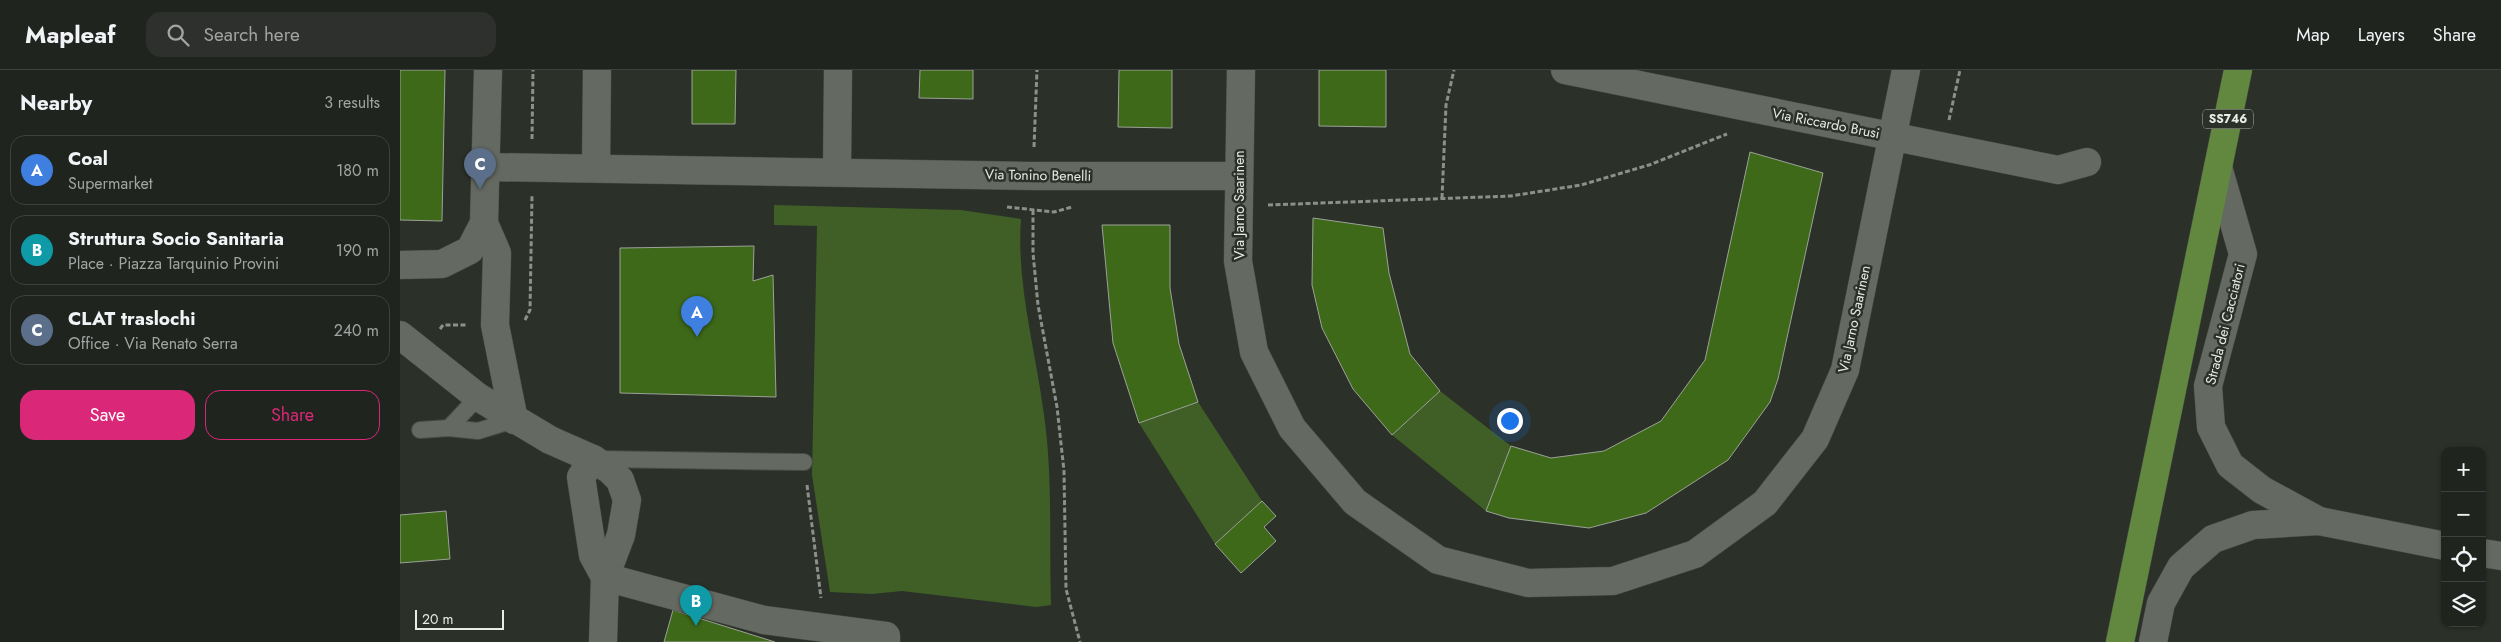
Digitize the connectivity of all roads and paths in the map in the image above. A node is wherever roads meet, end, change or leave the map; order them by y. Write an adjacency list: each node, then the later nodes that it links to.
1 (488, 70): 15 (street)
2 (597, 70): 17 (street)
3 (838, 70): 18 (street)
4 (1037, 70): 19 (path)
5 (1241, 70): 20 (street, Via Jarno Saarinen)
6 (1454, 70): 23 (path)
7 (1565, 70): 12 (street, Via Riccardo Brusi)
8 (1906, 70): 12 (street, Via Jarno Saarinen)
9 (1960, 70): 13 (path)
10 (2238, 70): 16 (main road, SS746)
11 (1731, 132): 23 (path)
12 (1892, 136): 13 (street, Via Riccardo Brusi); 26 (street, Via Jarno Saarinen)
13 (1943, 146): 14 (street, Via Riccardo Brusi)
14 (2088, 162)
15 (486, 167): 17 (street, Via Tonino Benelli); 28 (street)
16 (2218, 167): 37 (street, Strada dei Cacciatori); 46 (main road)
17 (596, 168): 18 (street, Via Tonino Benelli)
18 (837, 171): 19 (street, Via Tonino Benelli)
19 (1033, 176): 20 (street, Via Tonino Benelli); 27 (path)
20 (1239, 176): 26 (street, Via Jarno Saarinen)
21 (532, 196): 22 (path)
22 (542, 196)
23 (1442, 198): 26 (path)
24 (1082, 204): 27 (path)
25 (1004, 206): 27 (path)
26 (1239, 206)
27 (1033, 211): 45 (path)
28 (484, 223): 29 (street); 32 (street)
29 (400, 265)
30 (400, 335): 31 (street)
31 (478, 396): 32 (street); 33 (lane)
32 (514, 420): 33 (lane); 35 (street)
33 (449, 428): 34 (lane)
34 (420, 430)
35 (593, 459): 36 (lane); 41 (street); 41 (street)
36 (804, 462): 42 (path)
37 (2319, 521): 38 (street, Strada dei Cacciatori); 47 (street, Strada dei Cacciatori)
38 (2441, 545)
39 (2486, 554): 40 (street)
40 (2501, 556)
41 (605, 577): 42 (street); 43 (street)
42 (825, 628): 44 (street)
43 (603, 642)
44 (886, 642)
45 (1080, 642)
46 (2120, 642)
47 (2153, 642)

